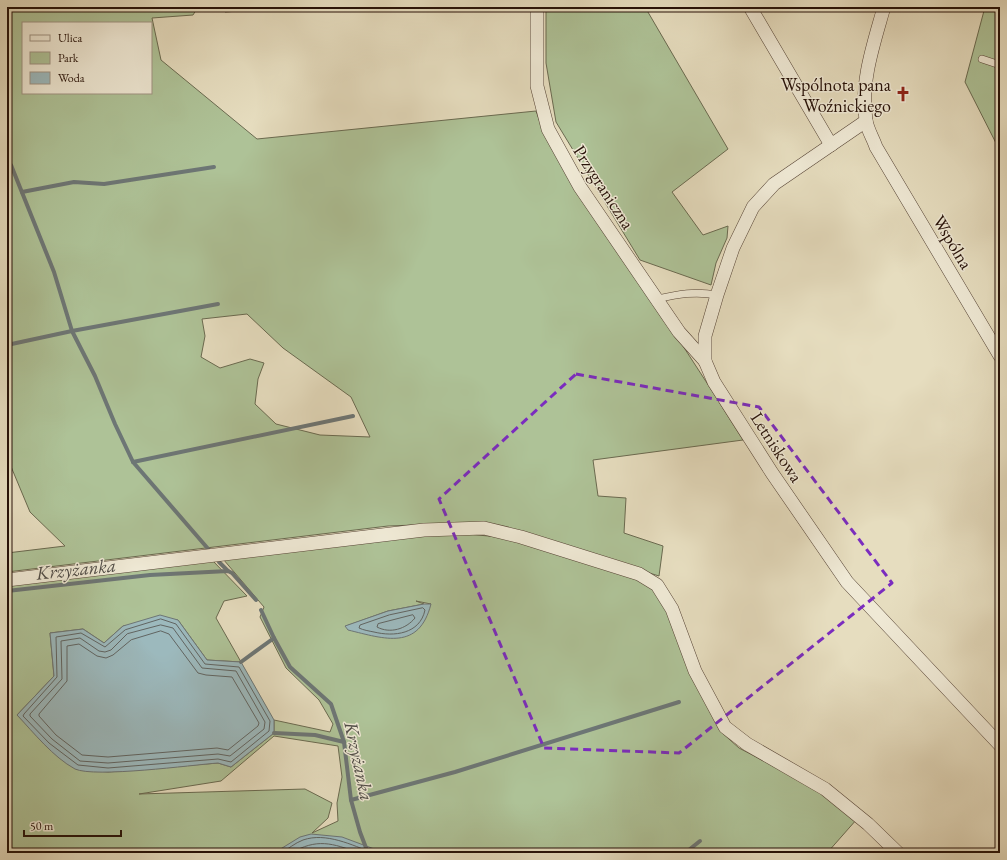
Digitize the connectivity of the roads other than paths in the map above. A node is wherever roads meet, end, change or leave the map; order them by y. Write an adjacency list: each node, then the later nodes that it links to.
1 (537, 7): 9 (street, Przygraniczna)
2 (750, 7): 7 (street)
3 (884, 7): 6 (street, Wspólna)
4 (982, 59): 5 (lane)
5 (1000, 65)
6 (866, 122): 7 (street, Letniskowa); 10 (street, Wspólna)
7 (831, 145): 8 (street, Letniskowa)
8 (716, 295): 9 (lane); 11 (street, Letniskowa)
9 (658, 299): 11 (street, Przygraniczna)
10 (1000, 356)
11 (705, 362): 13 (street, Letniskowa)
12 (7, 580): 14 (street)
13 (1000, 745)
14 (898, 853)

